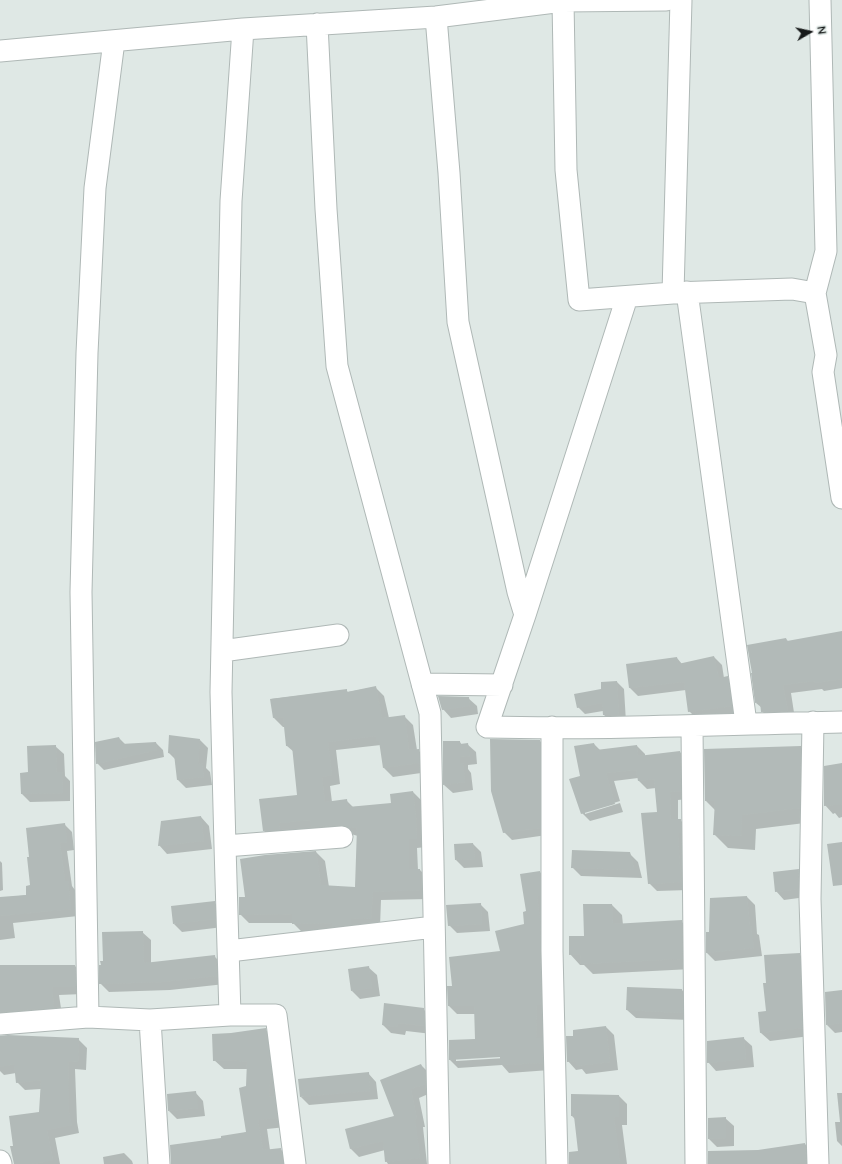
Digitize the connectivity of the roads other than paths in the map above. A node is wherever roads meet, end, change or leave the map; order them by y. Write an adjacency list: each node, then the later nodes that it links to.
1 (666, 0): 4 (street)
2 (681, 0): 10 (street)
3 (820, 0): 11 (street)
4 (563, 1): 5 (street); 12 (street)
5 (436, 17): 6 (street); 15 (street)
6 (317, 24): 7 (street); 18 (street)
7 (243, 29): 8 (street); 17 (street)
8 (114, 41): 9 (street); 30 (street)
9 (0, 51)
10 (680, 293): 11 (street); 12 (street); 22 (street)
11 (815, 293): 13 (street)
12 (627, 297): 15 (street)
13 (834, 355): 14 (street)
14 (842, 490)
15 (526, 615): 19 (street)
16 (338, 636): 17 (street)
17 (222, 651): 26 (street)
18 (422, 684): 19 (street); 27 (street)
19 (502, 685): 24 (street)
20 (813, 722): 21 (street); 22 (street); 40 (street)
21 (842, 722)
22 (746, 723): 23 (street)
23 (692, 726): 24 (street); 39 (street)
24 (552, 727): 38 (street)
25 (342, 837): 26 (street)
26 (224, 846): 28 (street)
27 (434, 927): 28 (street); 37 (street)
28 (229, 951): 29 (street)
29 (230, 1015): 31 (street); 36 (street)
30 (88, 1017): 31 (street); 32 (street)
31 (150, 1020): 35 (street)
32 (0, 1024)
33 (0, 1161): 34 (street)
34 (1, 1164)
35 (159, 1164)
36 (295, 1164)
37 (439, 1164)
38 (557, 1164)
39 (696, 1164)
40 (818, 1164)

